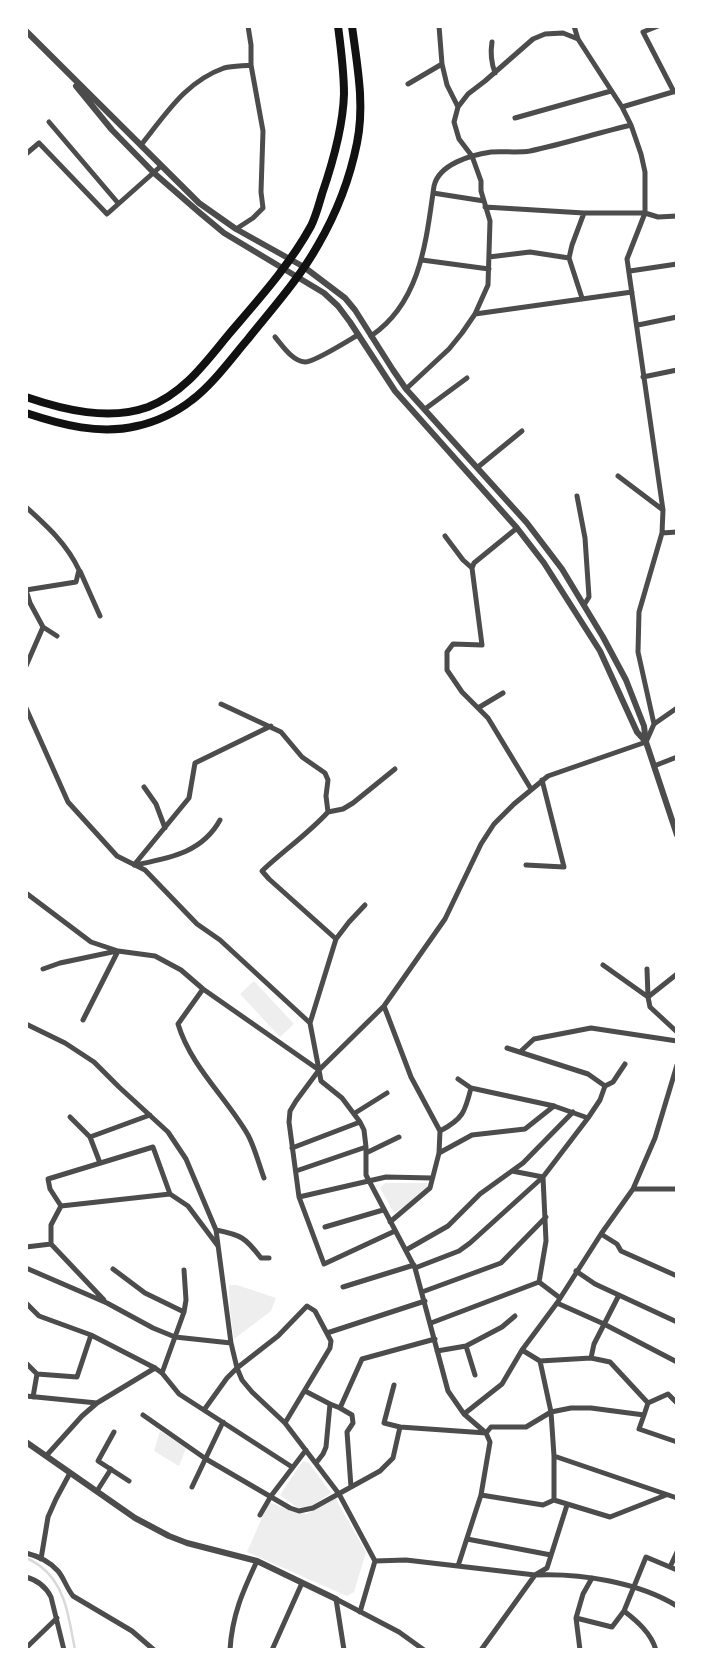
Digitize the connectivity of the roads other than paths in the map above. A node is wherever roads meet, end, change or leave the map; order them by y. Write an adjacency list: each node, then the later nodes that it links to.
1 (248, 26): 11 (street)
2 (338, 26): 37 (main road)
3 (352, 26): 40 (main road)
4 (439, 26): 10 (street)
5 (574, 26): 8 (street)
6 (658, 26): 16 (street)
7 (26, 31): 13 (street)
8 (578, 39): 12 (street); 15 (street)
9 (492, 42): 12 (street)
10 (442, 64): 14 (street); 17 (street)
11 (251, 65): 22 (street); 34 (street)
12 (495, 72): 17 (street)
13 (76, 80): 22 (street); 26 (street)
14 (408, 84)
15 (612, 91): 18 (street); 19 (street)
16 (675, 92): 18 (street)
17 (458, 107): 24 (street)
18 (622, 107): 21 (street)
19 (515, 118)
20 (49, 122): 29 (street)
21 (631, 125): 24 (street); 32 (street)
22 (141, 145): 25 (street)
23 (26, 154): 29 (street)
24 (472, 156): 27 (street); 28 (street)
25 (161, 166): 26 (street); 34 (street)
26 (154, 173): 29 (street); 41 (street)
27 (433, 193): 28 (street); 38 (street)
28 (484, 200): 30 (street)
29 (118, 204)
30 (485, 207): 31 (street); 35 (street)
31 (584, 213): 32 (street); 36 (street)
32 (646, 213): 33 (street); 43 (street)
33 (677, 216)
34 (236, 229): 37 (street)
35 (489, 257): 36 (street); 42 (street)
36 (569, 258): 46 (street)
37 (290, 259): 40 (street); 41 (main road)
38 (422, 260): 42 (street); 51 (street)
39 (677, 264): 43 (street)
40 (304, 267): 44 (main road); 51 (street)
41 (282, 269): 44 (street); 57 (main road)
42 (489, 269): 47 (street)
43 (630, 272): 45 (street)
44 (296, 277): 50 (street); 59 (main road)
45 (632, 292): 46 (street); 49 (street)
46 (582, 298): 47 (street)
47 (475, 314): 56 (street)
48 (677, 317): 49 (street)
49 (638, 325): 54 (street)
50 (358, 335): 52 (street); 65 (street)
51 (371, 336): 56 (street)
52 (275, 337)
53 (677, 370): 54 (street)
54 (643, 377): 67 (street)
55 (467, 378): 58 (street)
56 (406, 388): 58 (street)
57 (26, 396)
58 (425, 409): 61 (street)
59 (26, 413)
60 (522, 430): 61 (street)
61 (478, 468): 63 (street)
62 (618, 476): 67 (street)
63 (500, 493): 65 (street); 74 (street)
64 (577, 496): 74 (street)
65 (492, 501): 68 (street)
66 (26, 507): 73 (street)
67 (663, 510): 70 (street)
68 (517, 528): 72 (street); 86 (street)
69 (677, 532): 70 (street)
70 (662, 533): 84 (street)
71 (445, 536): 72 (street)
72 (472, 568): 82 (street)
73 (79, 570): 75 (street); 76 (street)
74 (584, 605): 86 (street)
75 (100, 616)
76 (43, 627): 77 (street); 78 (street)
77 (58, 636)
78 (26, 666)
79 (503, 693): 82 (street)
80 (221, 704): 85 (street)
81 (26, 708): 97 (street)
82 (478, 708): 92 (street)
83 (677, 708): 84 (street)
84 (654, 724): 86 (street)
85 (271, 726): 93 (street); 95 (street)
86 (646, 742): 88 (street); 90 (street)
87 (677, 757): 88 (street)
88 (654, 766): 96 (street)
89 (395, 768): 93 (street)
90 (542, 780): 92 (street); 98 (street)
91 (144, 787): 95 (street)
92 (531, 790): 109 (street)
93 (328, 812): 101 (street)
94 (220, 820): 97 (street)
95 (165, 828): 97 (street)
96 (677, 835)
97 (134, 865): 111 (street)
98 (526, 865)
99 (26, 893): 102 (street)
100 (365, 906): 101 (street)
101 (336, 938): 111 (street)
102 (118, 950): 104 (street); 107 (street); 110 (street)
103 (603, 966): 108 (street)
104 (43, 969)
105 (647, 969): 108 (street)
106 (677, 974): 108 (street)
107 (203, 989): 119 (street); 141 (street)
108 (648, 997): 113 (street)
109 (384, 1006): 119 (street); 131 (street)
110 (83, 1020)
111 (310, 1023): 119 (street)
112 (26, 1024): 127 (street)
113 (677, 1032)
114 (677, 1041): 116 (street)
115 (507, 1048): 116 (street)
116 (520, 1052): 121 (street)
117 (625, 1064): 121 (street)
118 (677, 1065): 144 (street)
119 (319, 1070): 126 (street); 134 (street)
120 (458, 1079): 122 (street)
121 (604, 1086): 129 (street)
122 (471, 1088): 124 (street); 131 (street)
123 (387, 1093): 126 (street)
124 (554, 1106): 125 (street); 136 (street)
125 (573, 1112): 129 (street); 139 (street)
126 (355, 1113): 130 (street)
127 (150, 1115): 133 (street); 153 (street)
128 (70, 1117): 133 (street)
129 (588, 1118): 140 (street)
130 (360, 1122): 134 (street); 135 (street)
131 (440, 1131): 136 (street)
132 (400, 1137): 135 (street)
133 (90, 1138): 137 (street)
134 (292, 1148): 138 (street)
135 (366, 1150): 138 (street); 143 (street)
136 (439, 1153): 142 (street)
137 (100, 1163): 146 (street); 148 (street)
138 (296, 1171): 147 (street)
139 (512, 1171): 140 (street); 159 (street)
140 (543, 1177): 150 (street); 161 (street)
141 (264, 1178)
142 (432, 1178): 143 (street); 151 (street)
143 (369, 1182): 147 (street); 149 (street)
144 (633, 1189): 145 (street); 155 (street)
145 (677, 1189)
146 (170, 1194): 148 (street); 157 (street)
147 (299, 1197): 154 (street)
148 (61, 1206): 156 (street)
149 (383, 1210): 151 (street); 152 (street)
150 (546, 1217): 167 (street); 169 (street)
151 (390, 1222): 154 (street)
152 (326, 1227)
153 (216, 1230): 157 (street); 160 (street)
154 (395, 1231): 159 (street)
155 (601, 1234): 165 (street); 166 (street)
156 (51, 1244): 158 (street); 174 (street)
157 (219, 1246): 184 (street)
158 (26, 1247)
159 (406, 1250): 161 (street)
160 (269, 1258)
161 (414, 1267): 168 (street); 169 (street)
162 (26, 1268): 174 (street)
163 (113, 1269): 175 (street)
164 (184, 1270): 175 (street)
165 (576, 1271): 170 (street); 171 (street)
166 (677, 1276)
167 (539, 1282): 171 (street); 178 (street)
168 (343, 1287)
169 (422, 1292): 172 (street)
170 (619, 1294): 177 (street); 179 (street)
171 (559, 1300): 179 (street); 186 (street)
172 (425, 1301): 178 (street); 180 (street)
173 (26, 1303): 181 (street)
174 (106, 1303): 182 (street)
175 (184, 1312): 182 (street)
176 (515, 1316): 185 (street)
177 (677, 1322)
178 (431, 1323): 183 (street)
179 (604, 1324): 188 (street); 191 (street)
180 (327, 1333): 193 (street); 198 (street)
181 (91, 1336): 192 (street); 195 (street)
182 (175, 1337): 184 (street); 194 (street)
183 (435, 1339): 187 (street); 204 (street)
184 (231, 1343): 193 (street)
185 (466, 1346): 187 (street); 196 (street)
186 (522, 1350): 189 (street); 207 (street)
187 (438, 1351): 207 (street)
188 (591, 1358): 189 (street); 201 (street)
189 (540, 1361): 206 (street)
190 (26, 1362): 195 (street)
191 (677, 1362)
192 (154, 1368): 194 (street); 200 (street)
193 (237, 1368): 205 (street); 211 (street)
194 (162, 1373): 205 (street)
195 (37, 1374): 199 (street)
196 (475, 1375)
197 (394, 1385): 212 (street)
198 (305, 1391): 202 (street); 211 (street)
199 (29, 1397): 200 (street)
200 (97, 1403): 218 (street)
201 (648, 1403): 203 (street); 209 (street)
202 (330, 1404): 204 (street); 221 (street)
203 (677, 1404)
204 (340, 1408): 227 (street)
205 (204, 1410): 210 (street)
206 (552, 1412): 209 (street); 214 (street); 219 (street)
207 (464, 1414): 214 (street)
208 (143, 1415): 220 (street)
209 (644, 1415): 216 (street)
210 (223, 1422): 220 (street); 222 (street)
211 (285, 1423): 217 (street)
212 (400, 1427): 214 (street); 227 (street)
213 (114, 1432): 223 (street)
214 (486, 1433): 230 (street)
215 (26, 1442): 218 (street)
216 (677, 1442)
217 (306, 1450): 221 (street); 222 (street)
218 (46, 1456): 224 (street)
219 (554, 1456): 231 (street); 234 (street)
220 (206, 1459): 226 (street); 232 (street)
221 (316, 1463): 229 (street)
222 (292, 1467): 232 (street)
223 (111, 1469): 225 (street); 228 (street)
224 (70, 1473): 228 (street); 241 (street)
225 (129, 1481)
226 (192, 1487)
227 (351, 1487): 229 (street)
228 (97, 1491): 242 (street)
229 (339, 1494): 232 (street); 243 (street)
230 (481, 1495): 234 (street); 237 (street)
231 (666, 1495): 233 (street); 235 (street)
232 (271, 1496): 236 (street)
233 (677, 1498)
234 (554, 1500): 235 (street)
235 (567, 1505): 240 (street)
236 (260, 1515)
237 (467, 1539): 240 (street); 244 (street)
238 (677, 1552): 245 (street)
239 (26, 1554): 241 (street)
240 (551, 1555): 247 (street)
241 (41, 1559): 260 (street)
242 (257, 1560): 250 (street); 261 (street)
243 (375, 1561): 244 (street); 255 (street)
244 (458, 1566): 247 (street)
245 (670, 1567): 246 (street); 251 (street)
246 (677, 1570)
247 (534, 1575): 249 (street); 265 (street)
248 (26, 1577): 256 (street)
249 (592, 1578): 251 (street); 257 (street)
250 (302, 1583): 252 (street); 262 (street)
251 (633, 1588): 253 (street); 254 (street)
252 (336, 1599): 255 (street); 263 (street)
253 (677, 1606)
254 (624, 1611): 257 (street); 267 (street)
255 (360, 1612): 264 (street)
256 (57, 1618): 258 (street); 259 (street)
257 (576, 1618): 266 (street)
258 (26, 1648)
259 (64, 1650)
260 (154, 1650)
261 (230, 1650)
262 (272, 1650)
263 (344, 1650)
264 (424, 1650)
265 (482, 1650)
266 (580, 1650)
267 (656, 1650)

